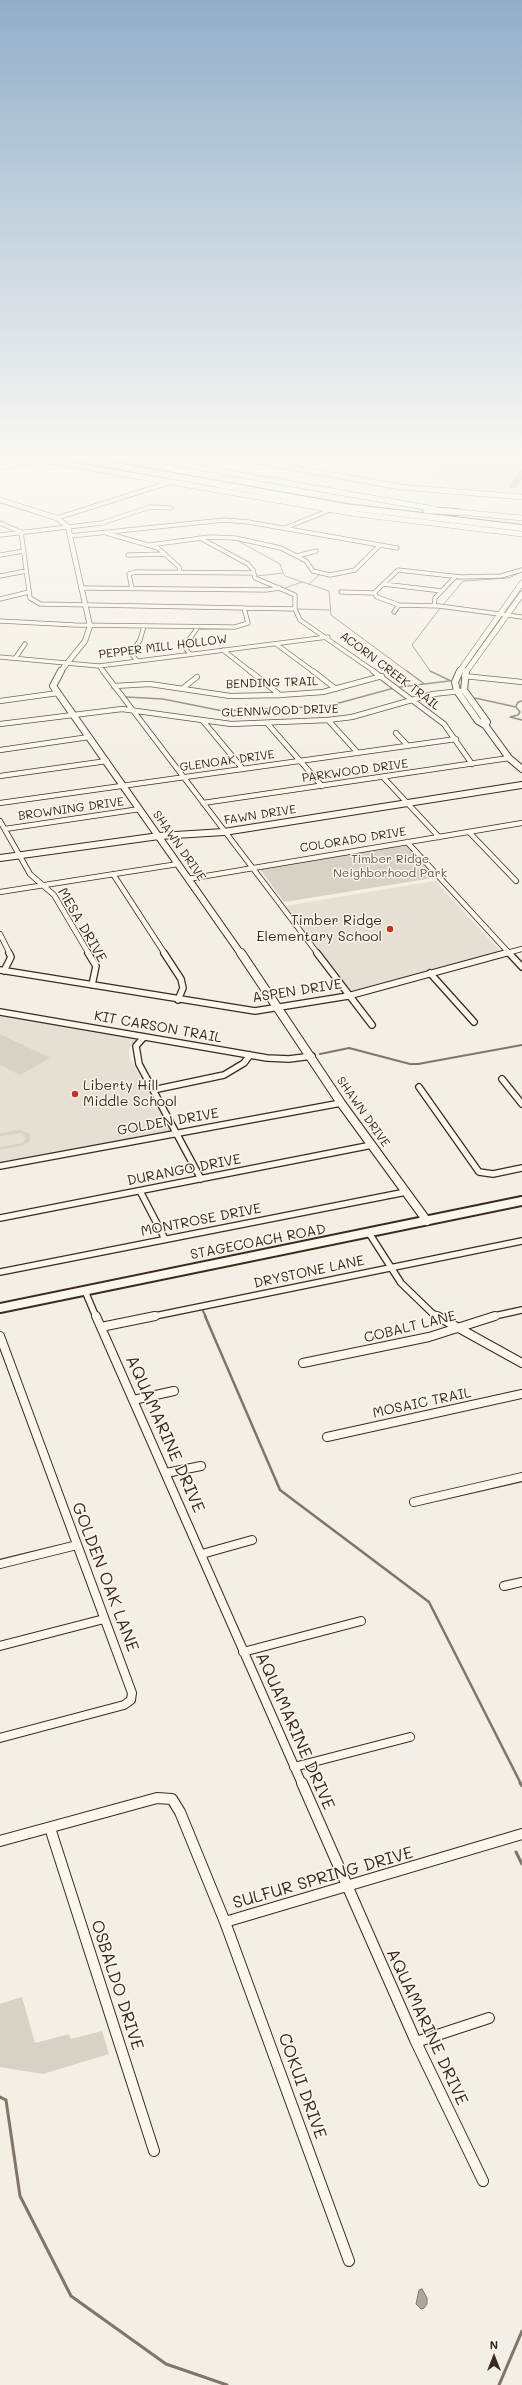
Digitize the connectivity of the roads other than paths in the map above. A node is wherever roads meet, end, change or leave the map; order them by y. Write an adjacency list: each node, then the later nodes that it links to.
1 (25, 564): 8 (street)
2 (77, 564): 15 (street)
3 (176, 564): 9 (street)
4 (248, 564): 10 (street, ACORN CREEK TRAIL)
5 (309, 564): 6 (street)
6 (361, 564)
7 (522, 570): 12 (street)
8 (26, 571): 11 (street); 19 (street)
9 (180, 572): 10 (street); 17 (street)
10 (253, 573): 16 (street, ACORN CREEK TRAIL)
11 (0, 576)
12 (455, 577): 14 (street); 18 (street)
13 (522, 583): 30 (main road)
14 (383, 584): 18 (street); 21 (street)
15 (82, 588): 17 (street); 25 (street)
16 (280, 588): 17 (street); 28 (street, ACORN CREEK TRAIL)
17 (132, 589)
18 (442, 591): 26 (street)
19 (29, 592): 23 (street); 25 (street)
20 (341, 592): 21 (street)
21 (374, 593): 24 (street)
22 (522, 594): 31 (main road)
23 (0, 599)
24 (399, 605): 26 (street); 29 (street)
25 (85, 606): 27 (street); 34 (street)
26 (434, 606): 30 (street)
27 (244, 608): 28 (street); 36 (street)
28 (295, 609): 37 (street, ACORN CREEK TRAIL)
29 (394, 612)
30 (500, 614): 31 (street); 54 (main road)
31 (507, 615): 32 (street); 48 (main road)
32 (522, 616)
33 (0, 621): 34 (street)
34 (90, 626): 35 (street); 45 (street)
35 (144, 626): 36 (street); 44 (street)
36 (198, 627): 41 (street)
37 (328, 637): 39 (street, PEPPER MILL HOLLOW); 47 (street, ACORN CREEK TRAIL)
38 (25, 644): 43 (street)
39 (276, 644): 40 (street, PEPPER MILL HOLLOW); 53 (street)
40 (223, 650): 41 (street, PEPPER MILL HOLLOW); 56 (street)
41 (190, 654): 44 (street, PEPPER MILL HOLLOW)
42 (0, 657): 43 (street, PEPPER MILL HOLLOW)
43 (16, 658): 45 (street, PEPPER MILL HOLLOW)
44 (137, 661): 46 (street, PEPPER MILL HOLLOW)
45 (68, 662): 46 (street, PEPPER MILL HOLLOW); 55 (street)
46 (99, 666): 51 (street)
47 (382, 676): 53 (street, BENDING TRAIL); 58 (street, ACORN CREEK TRAIL)
48 (464, 676): 50 (street); 54 (main road)
49 (197, 677): 52 (street)
50 (522, 682)
51 (114, 686): 52 (street, BENDING TRAIL); 59 (street)
52 (182, 688): 56 (street, BENDING TRAIL)
53 (336, 689): 56 (street, BENDING TRAIL)
54 (460, 691): 58 (street, GLENNWOOD DRIVE); 71 (main road)
55 (58, 693): 57 (street); 60 (street, SHAWN DRIVE)
56 (280, 695)
57 (1, 699)
58 (414, 700): 61 (street, GLENNWOOD DRIVE); 67 (street, ACORN CREEK TRAIL)
59 (133, 710): 60 (street, GLENNWOOD DRIVE); 62 (street, GLENNWOOD DRIVE); 78 (street)
60 (74, 714): 64 (street, GLENNWOOD DRIVE); 66 (street, SHAWN DRIVE)
61 (328, 720): 63 (street, GLENNWOOD DRIVE); 70 (street)
62 (203, 721): 63 (street, GLENNWOOD DRIVE); 75 (street)
63 (267, 723): 73 (street)
64 (0, 724)
65 (396, 733): 68 (street)
66 (89, 737): 69 (street); 72 (street, SHAWN DRIVE)
67 (456, 739): 68 (street, GLENOAK DRIVE); 74 (street, ACORN CREEK TRAIL)
68 (408, 746): 70 (street, GLENOAK DRIVE)
69 (0, 750)
70 (358, 753): 73 (street, GLENOAK DRIVE)
71 (510, 758): 74 (street, PARKWOOD DRIVE); 76 (main road)
72 (107, 761): 77 (street); 81 (street, SHAWN DRIVE)
73 (301, 761): 75 (street, GLENOAK DRIVE); 82 (street)
74 (472, 764): 79 (street, PARKWOOD DRIVE)
75 (243, 769): 78 (street, GLENOAK DRIVE)
76 (522, 769)
77 (0, 776)
78 (183, 777): 81 (street, GLENOAK DRIVE); 84 (street)
79 (383, 777): 82 (street, PARKWOOD DRIVE); 85 (street)
80 (522, 785): 85 (street, FAWN DRIVE)
81 (124, 786): 83 (street, GLENOAK DRIVE); 86 (street, SHAWN DRIVE)
82 (322, 786): 84 (street, PARKWOOD DRIVE)
83 (0, 803)
84 (203, 803): 90 (street)
85 (407, 803): 90 (street, FAWN DRIVE); 93 (street)
86 (140, 809): 89 (street, BROWNING DRIVE); 92 (street, SHAWN DRIVE)
87 (0, 821): 89 (street, MESA DRIVE)
88 (522, 823): 91 (street, COLORADO DRIVE)
89 (5, 829): 95 (street, MESA DRIVE)
90 (224, 832): 92 (street, FAWN DRIVE); 98 (street)
91 (469, 832): 93 (street, COLORADO DRIVE); 101 (street)
92 (159, 836): 95 (street, FAWN DRIVE); 97 (street, SHAWN DRIVE)
93 (438, 837): 94 (street, COLORADO DRIVE)
94 (407, 842): 98 (street, COLORADO DRIVE); 106 (street)
95 (19, 856): 96 (street, FAWN DRIVE); 102 (street, MESA DRIVE)
96 (0, 858)
97 (178, 864): 99 (street); 100 (street, SHAWN DRIVE)
98 (252, 868): 100 (street, COLORADO DRIVE); 111 (street)
99 (113, 874): 102 (street); 112 (street)
100 (188, 878): 113 (street, SHAWN DRIVE)
101 (516, 881)
102 (43, 886): 103 (street); 110 (street, MESA DRIVE)
103 (0, 892)
104 (0, 934): 108 (street)
105 (522, 949): 106 (street, ASPEN DRIVE)
106 (508, 952): 107 (street); 109 (street, ASPEN DRIVE)
107 (522, 967)
108 (2, 971): 110 (street, ASPEN DRIVE)
109 (430, 973): 111 (street, ASPEN DRIVE); 115 (street)
110 (92, 985): 112 (street, ASPEN DRIVE)
111 (348, 996): 113 (street, ASPEN DRIVE); 116 (street)
112 (178, 1000): 113 (street, ASPEN DRIVE)
113 (279, 1008): 119 (street, SHAWN DRIVE)
114 (0, 1012): 117 (street, KIT CARSON TRAIL)
115 (474, 1022)
116 (372, 1025)
117 (144, 1037): 118 (street, KIT CARSON TRAIL); 122 (street)
118 (250, 1055): 119 (street, KIT CARSON TRAIL); 122 (street)
119 (312, 1056): 123 (street, SHAWN DRIVE)
120 (502, 1079): 124 (street)
121 (419, 1087): 128 (street)
122 (153, 1090): 125 (street)
123 (341, 1103): 125 (street, GOLDEN DRIVE); 126 (street, SHAWN DRIVE)
124 (522, 1104)
125 (176, 1132): 127 (street, GOLDEN DRIVE); 129 (street)
126 (372, 1145): 129 (street, DURANGO DRIVE); 131 (street, SHAWN DRIVE)
127 (0, 1166)
128 (522, 1168)
129 (201, 1179): 130 (street, DURANGO DRIVE)
130 (140, 1191): 133 (street, DURANGO DRIVE); 136 (street)
131 (406, 1192): 134 (street, SHAWN DRIVE); 136 (street, MONTROSE DRIVE)
132 (522, 1201): 134 (main road, STAGECOACH ROAD)
133 (0, 1218)
134 (428, 1221): 135 (main road, STAGECOACH ROAD)
135 (369, 1233): 138 (street); 140 (main road, STAGECOACH ROAD)
136 (165, 1239): 139 (street, MONTROSE DRIVE)
137 (522, 1241): 138 (street, DRYSTONE LANE)
138 (391, 1268): 143 (street, DRYSTONE LANE); 144 (street)
139 (0, 1272)
140 (84, 1291): 141 (main road, STAGECOACH ROAD); 143 (street, AQUAMARINE DRIVE)
141 (0, 1308)
142 (522, 1310): 144 (street, COBALT LANE)
143 (101, 1327): 151 (street, AQUAMARINE DRIVE)
144 (458, 1328): 147 (street, COBALT LANE); 148 (street)
145 (0, 1336): 146 (street, GOLDEN OAK LANE)
146 (1, 1345): 158 (street, GOLDEN OAK LANE)
147 (303, 1363)
148 (522, 1364)
149 (174, 1391): 151 (street)
150 (522, 1394): 152 (street, MOSAIC TRAIL)
151 (133, 1400): 154 (street, AQUAMARINE DRIVE)
152 (327, 1437)
153 (202, 1466): 154 (street)
154 (166, 1473): 159 (street, AQUAMARINE DRIVE)
155 (522, 1477): 156 (street)
156 (414, 1502)
157 (252, 1540): 159 (street)
158 (77, 1545): 160 (street); 163 (street, GOLDEN OAK LANE)
159 (202, 1554): 166 (street, AQUAMARINE DRIVE)
160 (0, 1564)
161 (522, 1582): 162 (street)
162 (504, 1586)
163 (104, 1619): 165 (street); 168 (street, GOLDEN OAK LANE)
164 (360, 1621): 166 (street)
165 (0, 1646)
166 (243, 1652): 169 (street, AQUAMARINE DRIVE)
167 (410, 1737): 169 (street)
168 (0, 1738)
169 (294, 1767): 173 (street, AQUAMARINE DRIVE)
170 (50, 1828): 172 (street, SULFUR SPRING DRIVE); 174 (street, SULFUR SPRING DRIVE); 177 (street, OSBALDO DRIVE)
171 (522, 1834): 173 (street, SULFUR SPRING DRIVE)
172 (0, 1842)
173 (348, 1887): 174 (street, SULFUR SPRING DRIVE); 176 (street, AQUAMARINE DRIVE)
174 (225, 1922): 179 (street, COKUI DRIVE)
175 (489, 2018): 176 (street)
176 (416, 2042): 178 (street, AQUAMARINE DRIVE)
177 (154, 2152)
178 (483, 2181)
179 (349, 2261)

